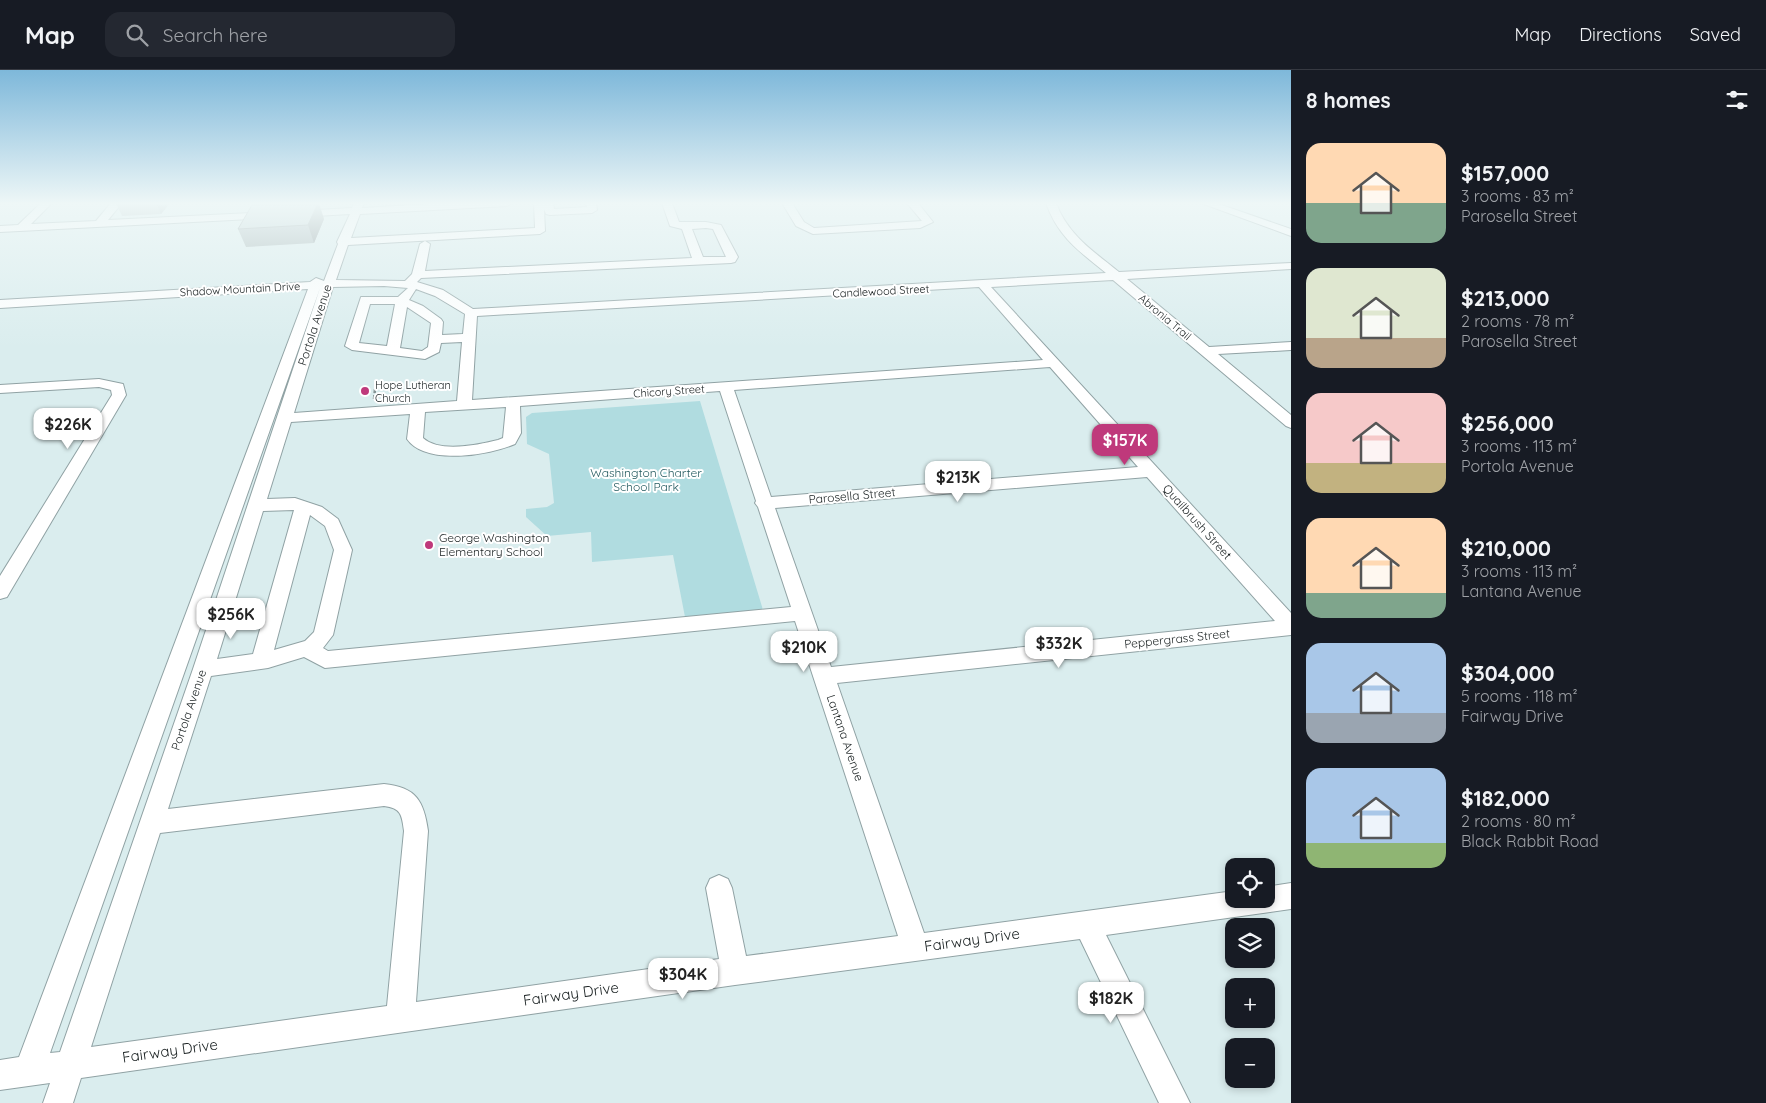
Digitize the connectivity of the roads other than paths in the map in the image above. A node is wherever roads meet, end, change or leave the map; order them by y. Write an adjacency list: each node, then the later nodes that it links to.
1 (334, 251): 11 (street, Portola Avenue)
2 (338, 251): 11 (street, Portola Avenue)
3 (423, 251): 10 (street)
4 (696, 251): 7 (street)
5 (729, 251): 7 (street)
6 (1088, 251): 9 (street, Abronia Trail)
7 (700, 261): 10 (street)
8 (1291, 266): 9 (street, Candlewood Street)
9 (1117, 277): 12 (street, Candlewood Street); 20 (street, Abronia Trail)
10 (413, 282): 11 (street, Shadow Mountain Drive); 13 (street); 15 (street, Shadow Mountain Drive)
11 (322, 284): 14 (street, Shadow Mountain Drive); 27 (street, Portola Avenue); 48 (street, Portola Avenue)
12 (983, 285): 15 (street, Candlewood Street); 21 (street, Quailbrush Street)
13 (402, 300): 17 (street); 19 (street); 19 (street)
14 (0, 304)
15 (471, 313): 16 (street)
16 (470, 338): 17 (street); 25 (street)
17 (435, 340): 19 (street)
18 (1291, 346): 20 (street)
19 (393, 350)
20 (1207, 351): 28 (street, Abronia Trail)
21 (1052, 363): 22 (street, Chicory Street); 29 (street, Quailbrush Street)
22 (726, 387): 24 (street, Chicory Street); 30 (street, Lantana Avenue)
23 (0, 390): 33 (street)
24 (513, 401): 25 (street, Chicory Street); 26 (street)
25 (464, 405): 26 (street, Chicory Street)
26 (418, 408): 27 (street, Chicory Street)
27 (286, 418): 31 (street, Portola Avenue)
28 (1291, 422)
29 (1151, 471): 30 (street, Parosella Street); 35 (street, Quailbrush Street)
30 (764, 503): 34 (street, Lantana Avenue)
31 (257, 505): 32 (street); 38 (street, Portola Avenue)
32 (304, 507): 36 (street); 37 (street)
33 (0, 592)
34 (802, 613): 36 (street); 39 (street, Lantana Avenue)
35 (1291, 627): 39 (street, Peppergrass Street)
36 (307, 649): 37 (street)
37 (261, 661): 38 (street)
38 (203, 669): 40 (street, Portola Avenue)
39 (824, 676): 44 (street, Lantana Avenue)
40 (150, 823): 46 (street); 47 (street, Portola Avenue)
41 (719, 888): 45 (street)
42 (1291, 896): 43 (street, Fairway Drive)
43 (1087, 925): 44 (street, Fairway Drive); 51 (street)
44 (915, 947): 45 (street, Fairway Drive)
45 (735, 971): 46 (street, Fairway Drive)
46 (400, 1019): 47 (street, Fairway Drive)
47 (70, 1066): 48 (street, Fairway Drive); 50 (street, Portola Avenue)
48 (29, 1070): 49 (street, Fairway Drive)
49 (0, 1075)
50 (58, 1103)
51 (1175, 1103)

